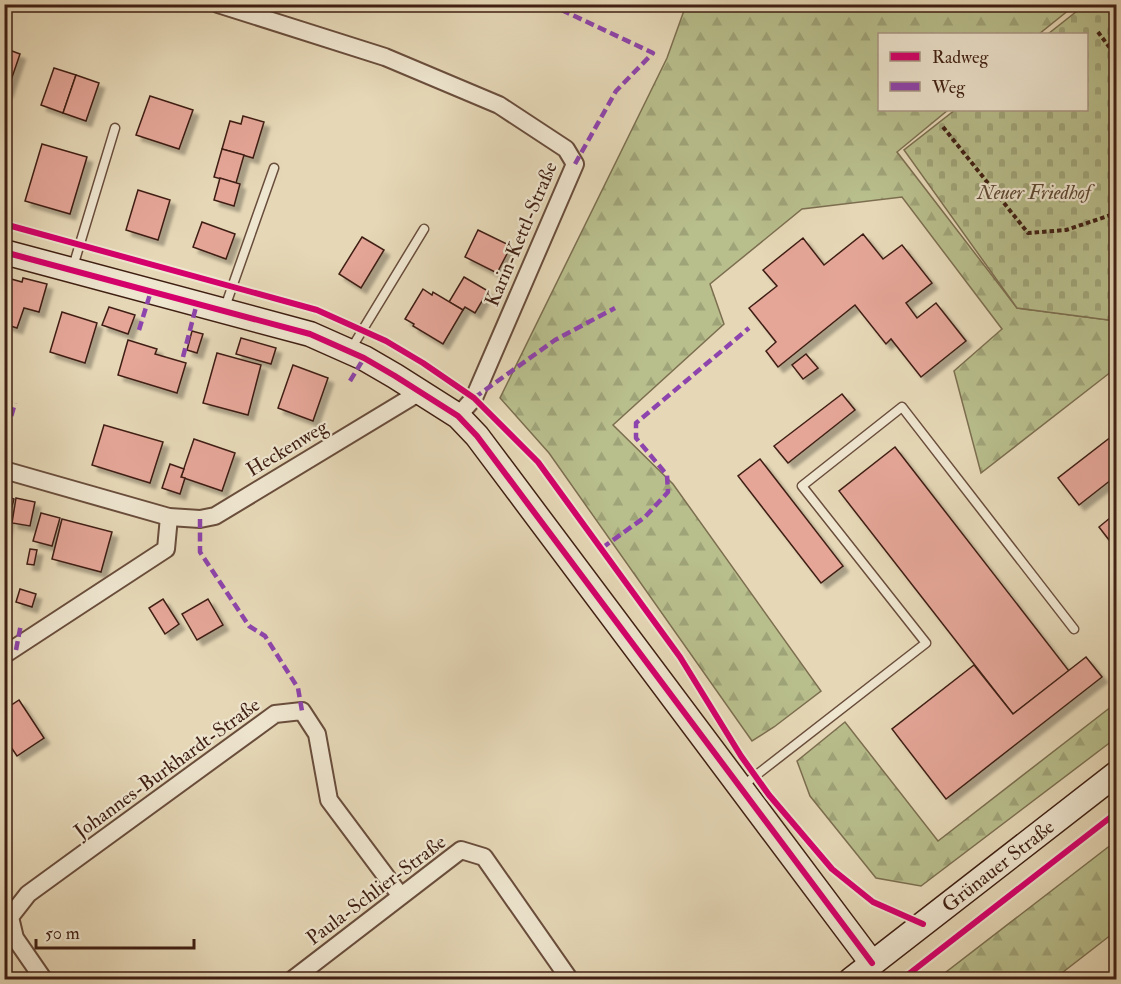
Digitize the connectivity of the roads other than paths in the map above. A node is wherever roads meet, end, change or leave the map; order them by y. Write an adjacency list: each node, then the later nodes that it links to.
1 (218, 4): 10 (street, Karin-Kettl-Straße)
2 (115, 128): 6 (lane)
3 (274, 168): 7 (lane)
4 (423, 229): 8 (lane)
5 (4, 252): 6 (street)
6 (72, 270): 7 (street)
7 (224, 311): 8 (street)
8 (349, 352): 9 (street)
9 (420, 392): 10 (street); 12 (street, Heckenweg)
10 (458, 416): 16 (street)
11 (4, 470): 12 (street, Heckenweg)
12 (169, 517): 14 (street)
13 (1074, 629): 16 (lane)
14 (4, 656)
15 (1116, 774): 18 (street, Grünauer Straße)
16 (741, 787): 18 (street)
17 (400, 895): 19 (street, Johannes-Burkhardt-Straße); 20 (street, Paula-Schlier-Straße); 21 (street, Paula-Schlier-Straße)
18 (872, 963): 22 (street, Grünauer Straße)
19 (44, 980)
20 (292, 980)
21 (570, 980)
22 (851, 980)

